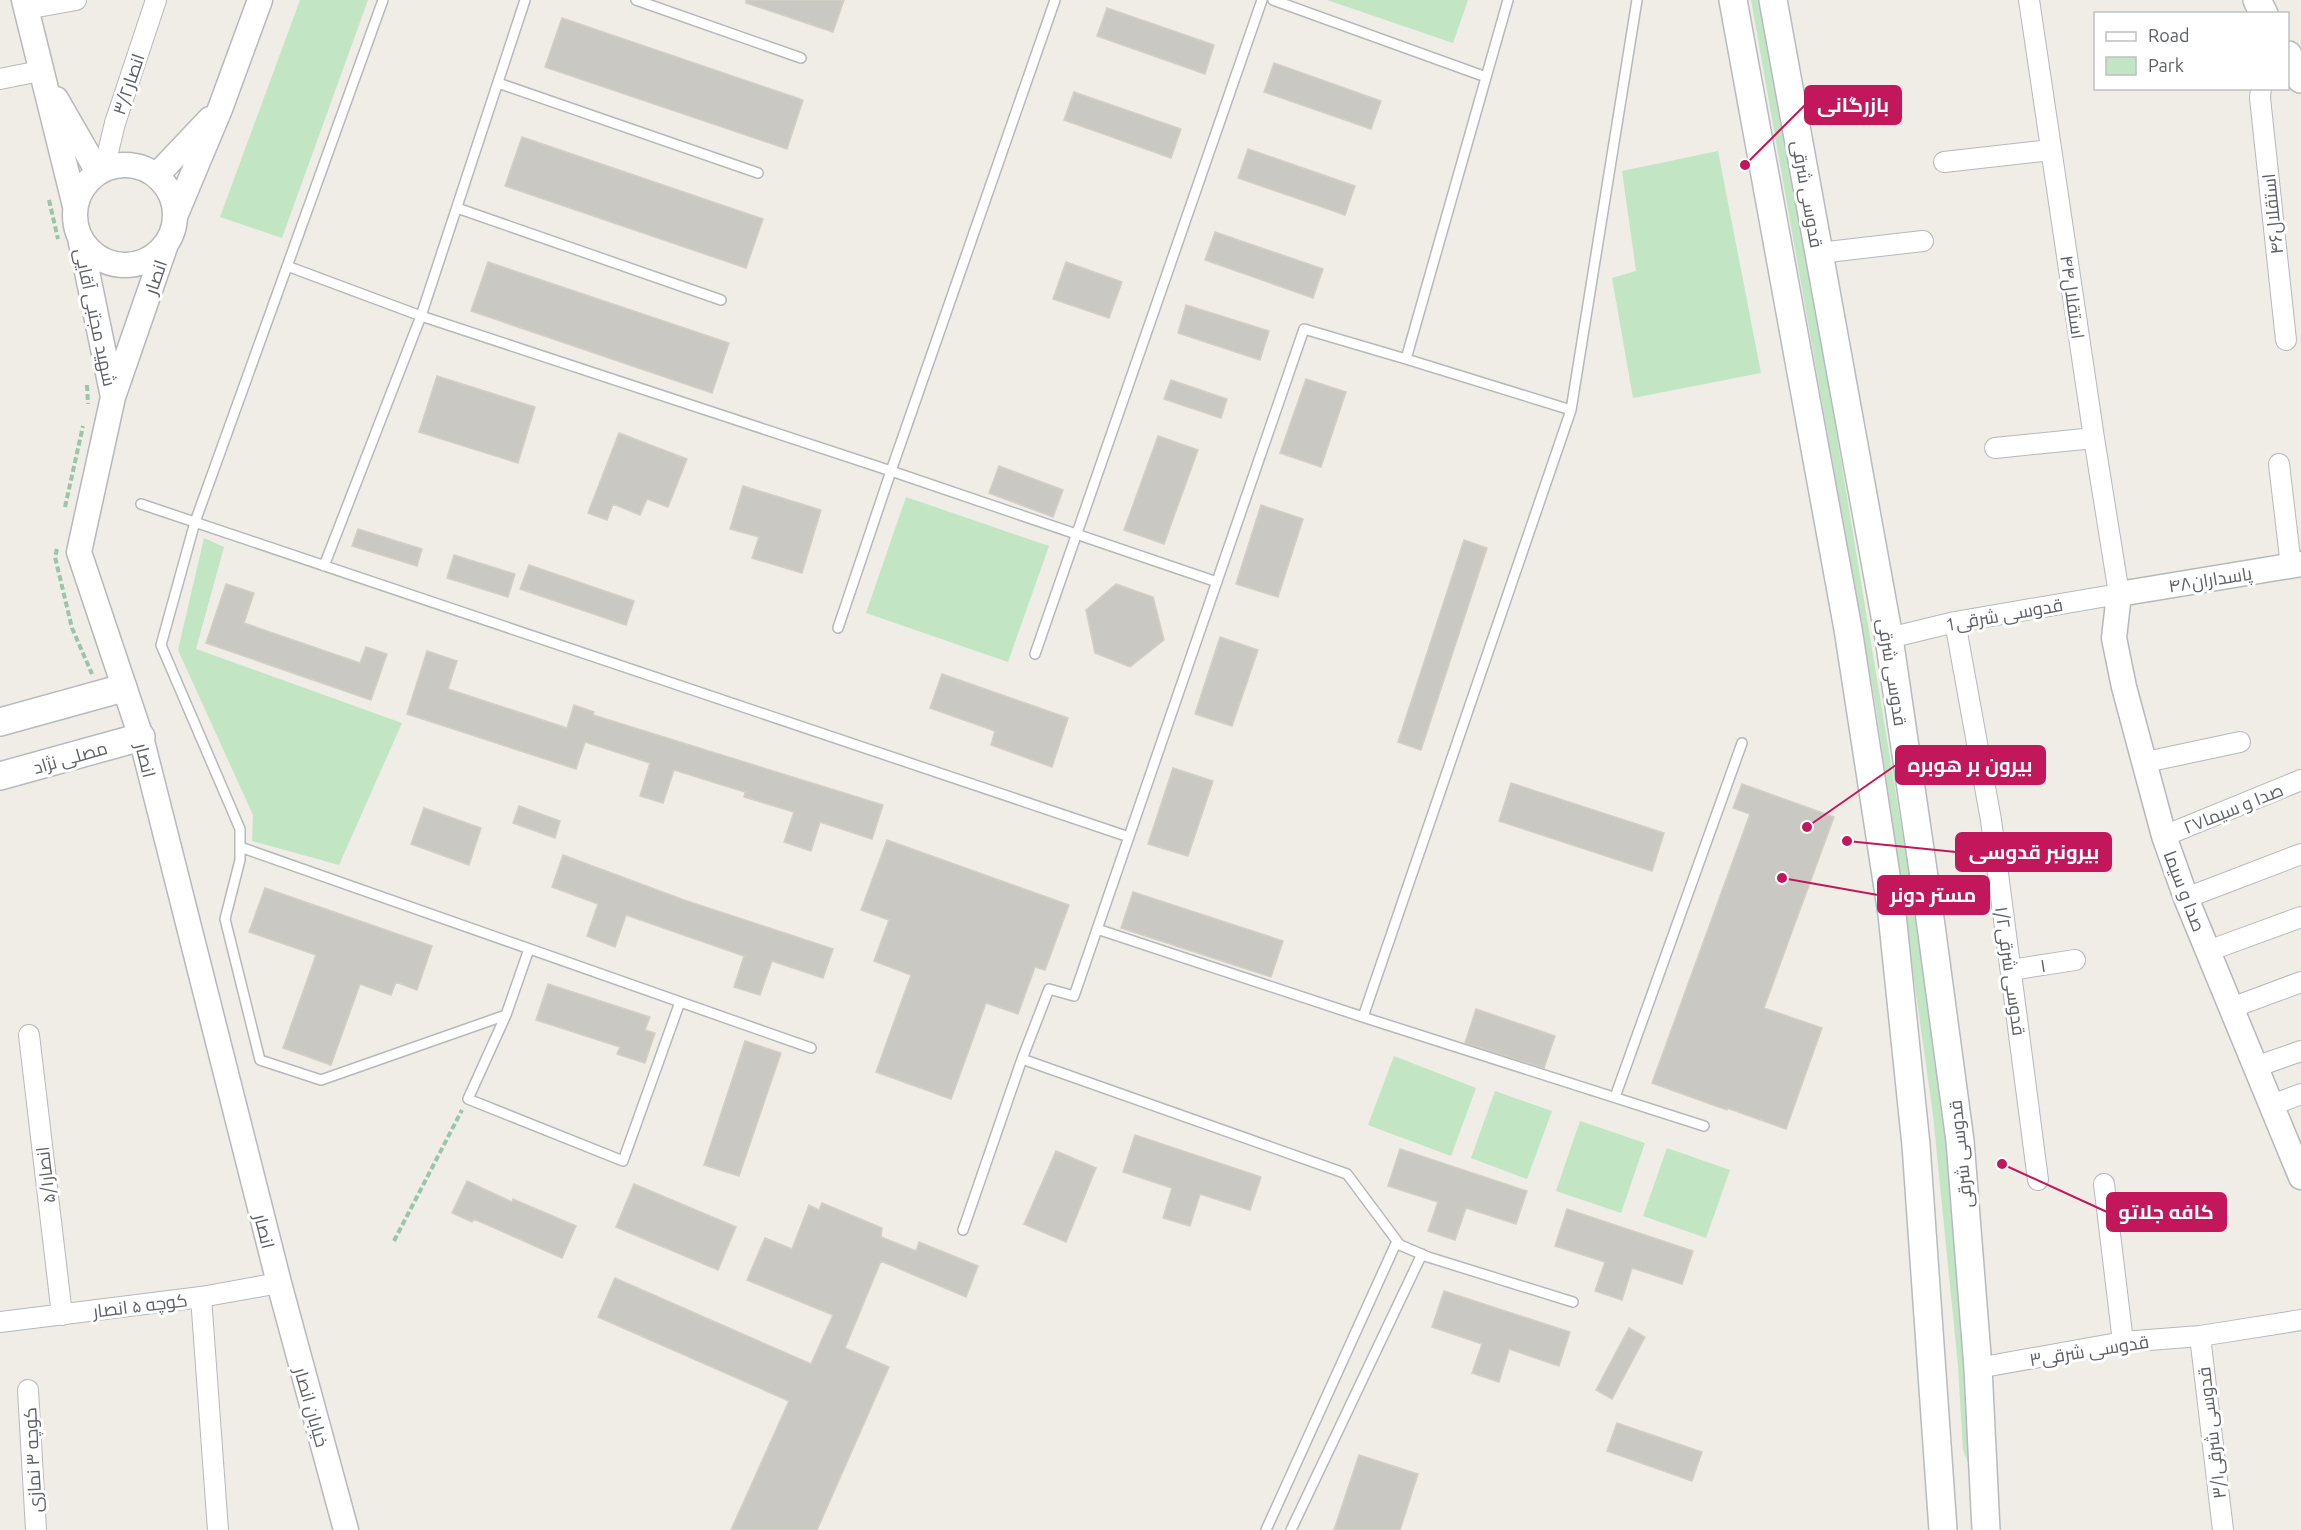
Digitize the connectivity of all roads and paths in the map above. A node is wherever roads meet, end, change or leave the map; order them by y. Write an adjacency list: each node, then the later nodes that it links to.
1 (76, 0): 15 (street)
2 (156, 0): 27 (street, انصار۳/۲)
3 (260, 0): 24 (street)
4 (383, 0): 38 (lane)
5 (525, 0): 22 (lane)
6 (636, 0): 17 (lane)
7 (1054, 0): 51 (lane)
8 (1262, 0): 55 (lane)
9 (1273, 0): 19 (lane)
10 (1508, 0): 19 (lane)
11 (1637, 0): 46 (lane)
12 (1733, 0): 118 (main road, قدوسی شرقی)
13 (1773, 0): 37 (main road, قدوسی شرقی)
14 (2029, 0): 25 (street, استقلال۴۴)
15 (25, 5): 18 (street)
16 (2289, 57): 20 (main road)
17 (801, 58)
18 (40, 71): 21 (street); 27 (street); 31 (street)
19 (1486, 77): 42 (lane)
20 (2301, 78)
21 (0, 79)
22 (498, 83): 28 (lane); 32 (lane)
23 (2261, 90): 41 (street, استقلال۴۶)
24 (220, 109): 29 (street); 33 (street)
25 (2051, 150): 26 (street); 48 (street, استقلال۴۴)
26 (1944, 162)
27 (101, 170): 29 (street); 31 (street)
28 (759, 173)
29 (156, 176): 33 (street)
30 (47, 191): 35 (path)
31 (75, 206): 35 (street)
32 (457, 208): 39 (lane); 40 (lane)
33 (176, 214): 36 (street)
34 (1923, 242): 37 (street)
35 (70, 243): 36 (street); 44 (street, شهید مجتبی آقایی)
36 (166, 244): 44 (street, انصار)
37 (1819, 253): 63 (main road, قدوسی شرقی)
38 (287, 266): 40 (lane); 54 (lane)
39 (721, 300)
40 (421, 316): 51 (lane); 58 (lane)
41 (2286, 340)
42 (1406, 359): 46 (lane); 59 (lane)
43 (86, 375): 45 (path)
44 (113, 397): 66 (street, انصار)
45 (88, 406)
46 (1571, 410): 89 (lane)
47 (85, 416): 53 (path)
48 (2094, 438): 49 (street); 60 (street, استقلال۴۴)
49 (1995, 448)
50 (2279, 464): 57 (street)
51 (891, 471): 55 (lane); 62 (lane)
52 (141, 504): 54 (lane)
53 (64, 513)
54 (195, 522): 58 (lane); 76 (lane)
55 (1076, 535): 59 (lane); 64 (lane)
56 (57, 546): 65 (path)
57 (2296, 565): 60 (street, پاسداران۴۸)
58 (324, 566): 75 (lane)
59 (1216, 582): 75 (lane)
60 (2119, 594): 61 (street, 1قدوسی شرقی); 71 (street, صدا و سیما)
61 (1955, 622): 63 (street, 1قدوسی شرقی); 84 (street, قدوسی شرقی۱/۲)
62 (838, 627)
63 (1889, 638): 115 (main road, قدوسی شرقی)
64 (1035, 654)
65 (96, 682)
66 (123, 688): 67 (main road); 68 (street, انصار)
67 (0, 722)
68 (141, 737): 72 (main road, مصلی نژاد); 107 (street, انصار)
69 (2240, 742): 71 (street)
70 (1742, 743): 96 (lane)
71 (2146, 762): 74 (street, صدا و سیما)
72 (0, 776)
73 (2301, 780): 74 (street, صدا و سیما۲۷)
74 (2164, 836): 78 (street, صدا و سیما)
75 (1129, 837): 80 (lane)
76 (240, 847): 81 (lane); 88 (lane)
77 (2301, 854): 78 (street)
78 (2186, 898): 82 (street, صدا و سیما)
79 (2301, 917): 82 (street)
80 (1096, 929): 89 (lane); 93 (lane)
81 (529, 949): 86 (lane); 88 (lane)
82 (2208, 951): 87 (street, صدا و سیما)
83 (2075, 960): 84 (street, ۱)
84 (2011, 970): 101 (street, قدوسی شرقی۱/۲)
85 (2301, 982): 87 (street)
86 (680, 1002): 91 (lane); 97 (lane)
87 (2231, 1008): 94 (street, صدا و سیما)
88 (506, 1015): 97 (lane)
89 (1363, 1017): 96 (lane)
90 (29, 1035): 110 (street, انصار۵/۱)
91 (811, 1048)
92 (2301, 1051): 94 (street)
93 (1022, 1059): 103 (lane); 105 (lane)
94 (2255, 1067): 98 (street, صدا و سیما)
95 (2301, 1094): 98 (street)
96 (1615, 1098): 99 (lane)
97 (468, 1099): 104 (path)
98 (2272, 1106): 100 (street, صدا و سیما)
99 (1704, 1126)
100 (2301, 1177)
101 (2038, 1180)
102 (2104, 1184): 114 (street)
103 (963, 1230)
104 (394, 1241)
105 (1397, 1241): 106 (lane); 122 (lane)
106 (1422, 1254): 109 (lane); 123 (lane)
107 (279, 1283): 108 (street, کوچه ۵ انصار); 121 (street, خیابان انصار)
108 (201, 1297): 110 (street, کوچه ۵ انصار); 120 (street)
109 (1573, 1302)
110 (62, 1315): 112 (street, کوچه ۵ انصار)
111 (2301, 1320): 113 (street, قدوسی شرقی۳)
112 (0, 1322)
113 (2200, 1336): 114 (street, قدوسی شرقی۳); 126 (street, قدوسی شرقی۳/۱)
114 (2123, 1342): 115 (street, قدوسی شرقی۳)
115 (1978, 1368): 117 (main road, قدوسی شرقی)
116 (28, 1390): 119 (street, کوچه ۳ نمازی)
117 (1982, 1481): 118 (main road); 125 (main road, قدوسی شرقی)
118 (1938, 1485): 124 (main road, قدوسی شرقی)
119 (36, 1530)
120 (218, 1530)
121 (346, 1530)
122 (1266, 1530)
123 (1291, 1530)
124 (1943, 1530)
125 (1986, 1530)
126 (2223, 1530)

